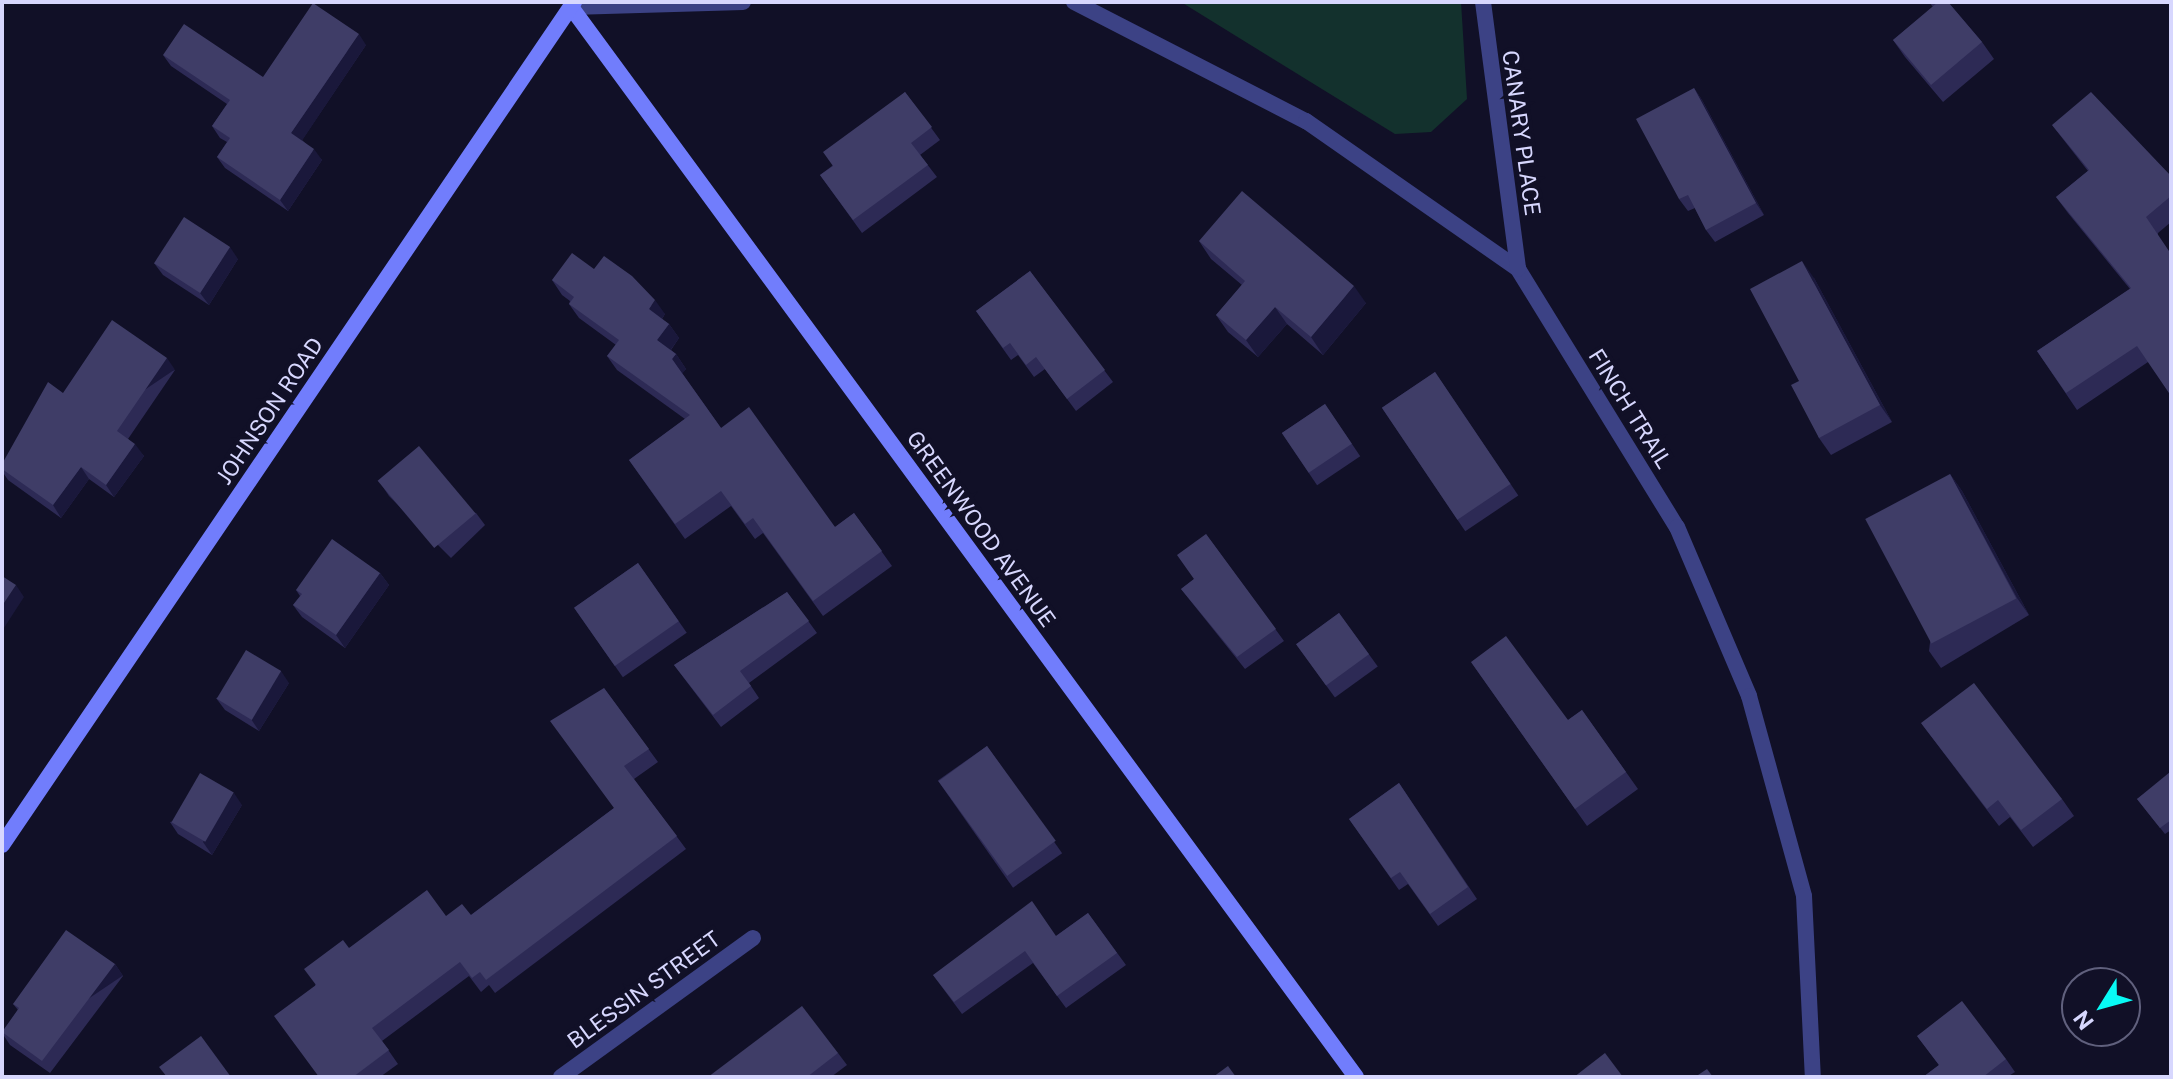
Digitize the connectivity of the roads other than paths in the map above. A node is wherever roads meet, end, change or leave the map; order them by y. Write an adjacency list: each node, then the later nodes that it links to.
1 (743, 2): 4 (street)
2 (1074, 2): 5 (street, FINCH TRAIL)
3 (1483, 2): 5 (street, CANARY PLACE)
4 (573, 4): 6 (street, JOHNSON ROAD); 9 (street, GREENWOOD AVENUE)
5 (1518, 269): 10 (street, FINCH TRAIL)
6 (2, 845)
7 (753, 938): 8 (street, BLESSIN STREET)
8 (561, 1077)
9 (1356, 1077)
10 (1813, 1077)

